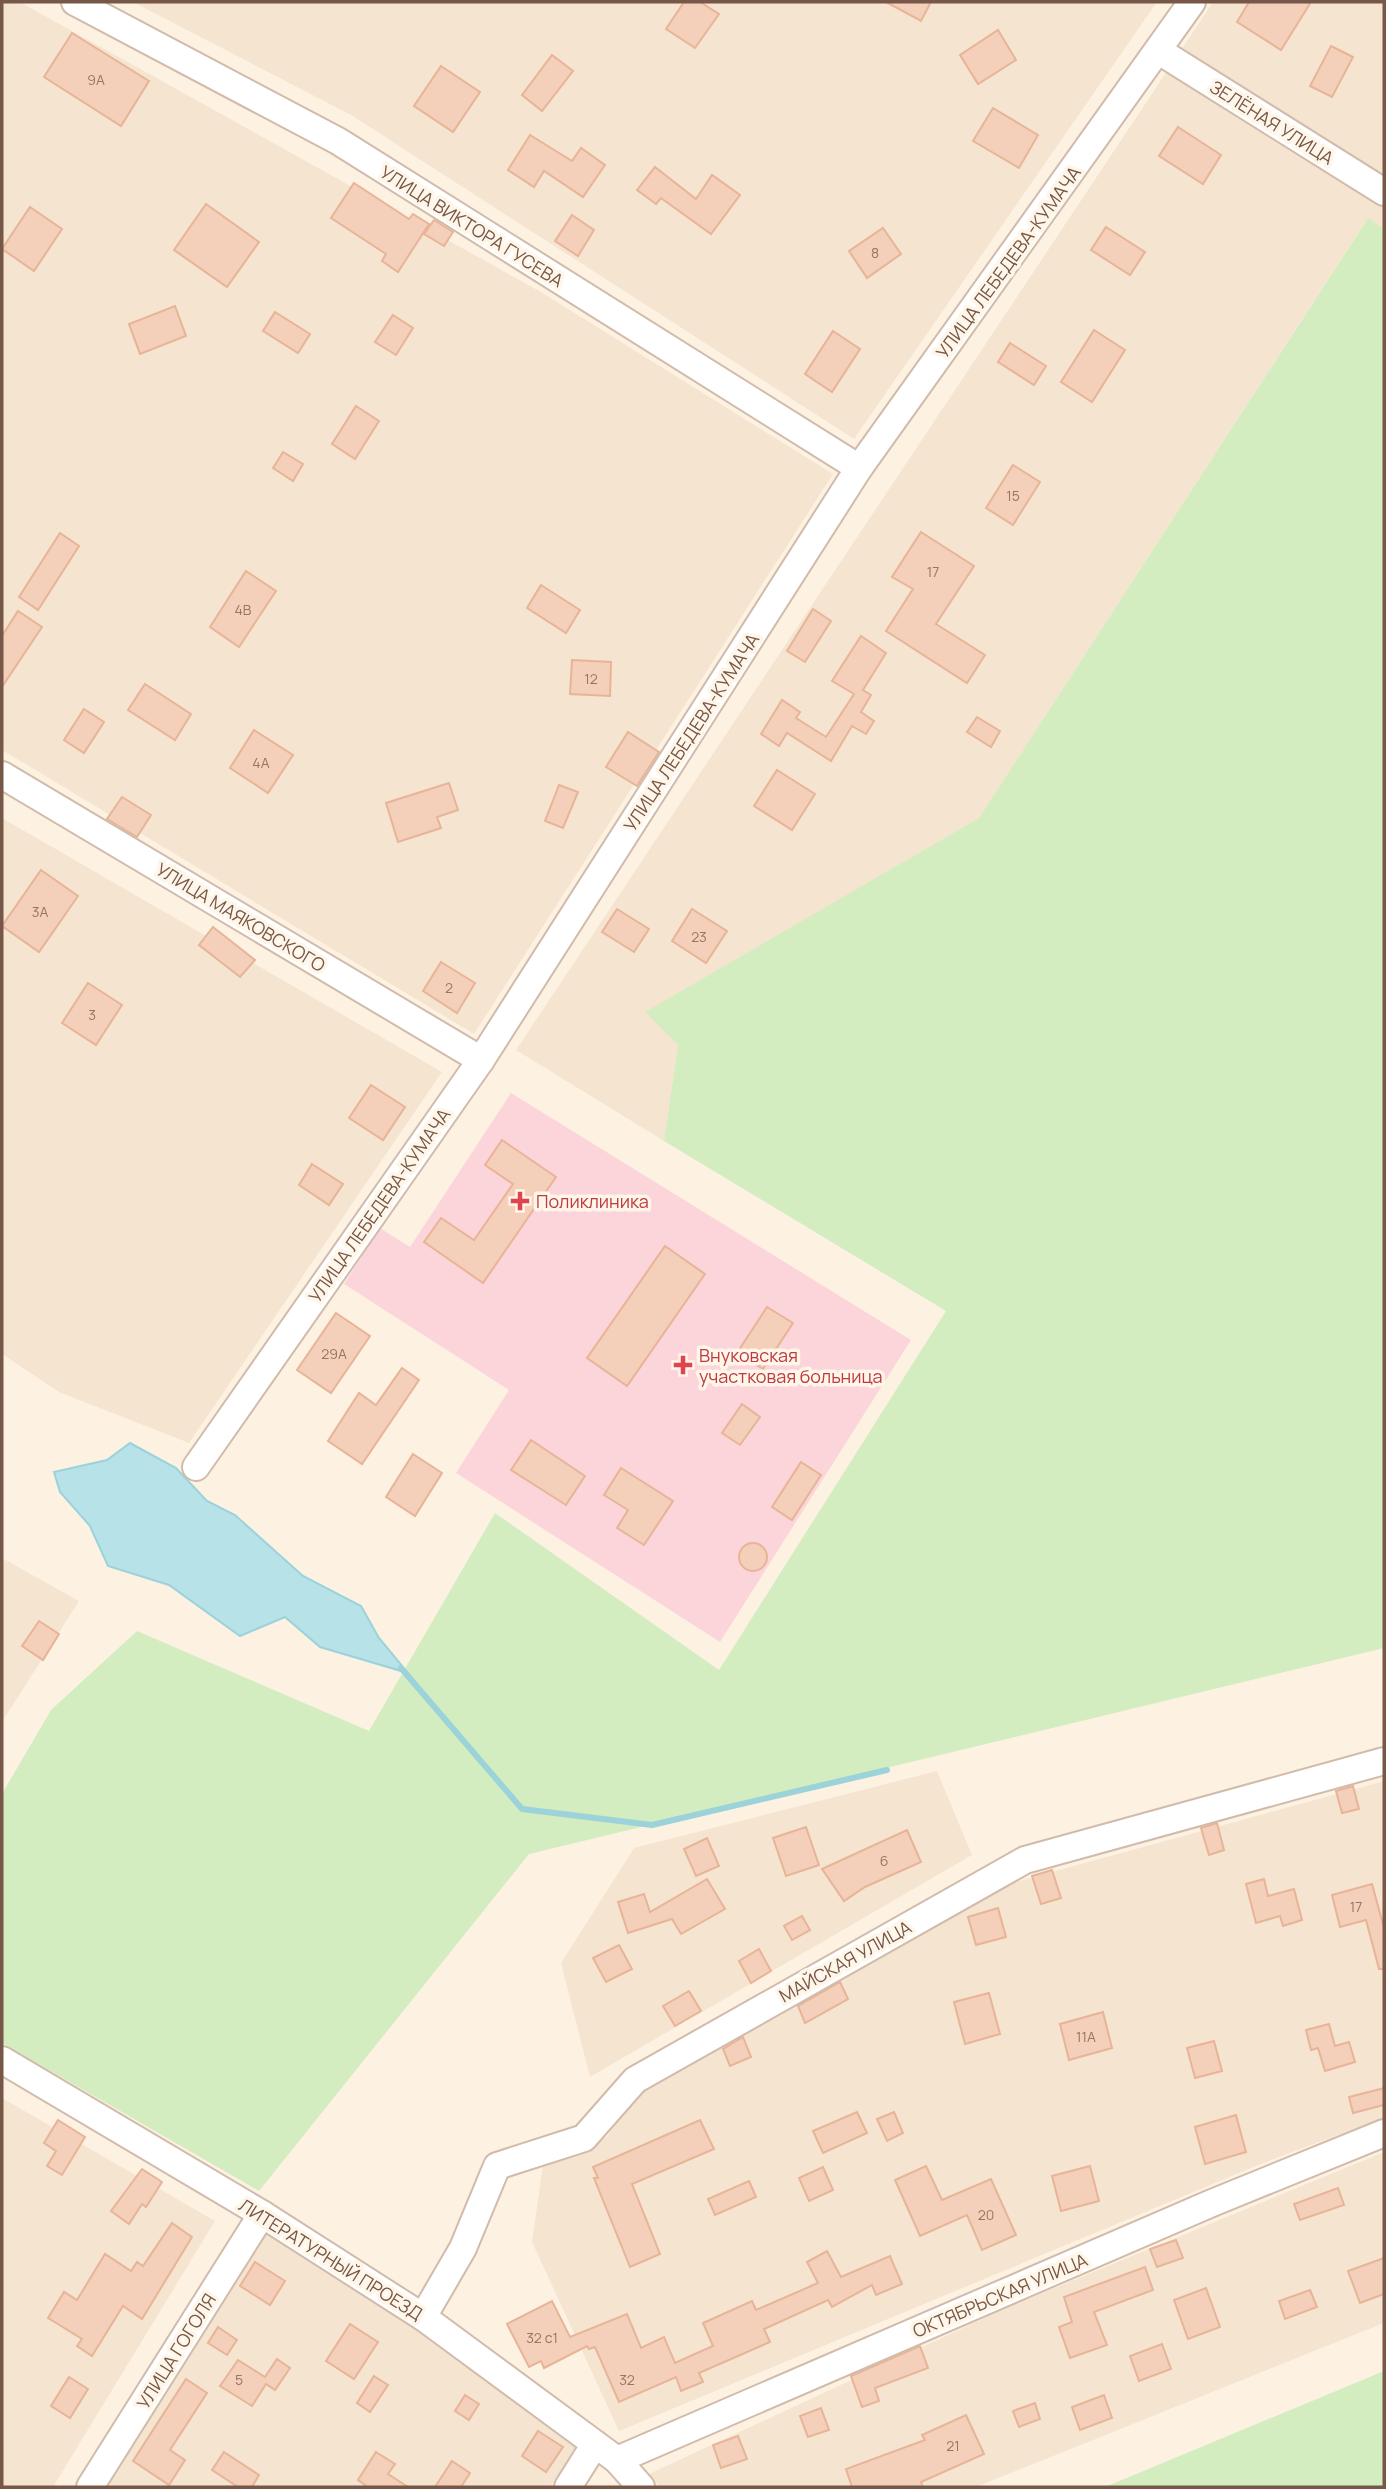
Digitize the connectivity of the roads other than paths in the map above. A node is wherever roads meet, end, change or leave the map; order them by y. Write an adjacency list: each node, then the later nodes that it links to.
1 (75, 2): 5 (street, УЛИЦА ВИКТОРА ГУСЕВА)
2 (1192, 2): 3 (street, УЛИЦА ЛЕБЕДЕВА-КУМАЧА)
3 (1159, 51): 4 (street, ЗЕЛЁНАЯ УЛИЦА); 5 (street, УЛИЦА ЛЕБЕДЕВА-КУМАЧА)
4 (1384, 192)
5 (859, 468): 7 (street, УЛИЦА ЛЕБЕДЕВА-КУМАЧА)
6 (2, 775): 7 (street, УЛИЦА МАЯКОВСКОГО)
7 (481, 1060): 8 (street, УЛИЦА ЛЕБЕДЕВА-КУМАЧА)
8 (196, 1467)
9 (1384, 1761): 13 (street, МАЙСКАЯ УЛИЦА)
10 (2, 2060): 12 (street, ЛИТЕРАТУРНЫЙ ПРОЕЗД)
11 (1384, 2133): 15 (street, ОКТЯБРЬСКАЯ УЛИЦА)
12 (262, 2214): 13 (street, ЛИТЕРАТУРНЫЙ ПРОЕЗД); 16 (street, УЛИЦА ГОГОЛЯ)
13 (423, 2317): 14 (street, ЛИТЕРАТУРНЫЙ ПРОЕЗД)
14 (595, 2444): 15 (street, ЛИТЕРАТУРНЫЙ ПРОЕЗД); 17 (street)
15 (617, 2460): 18 (street, ЛИТЕРАТУРНЫЙ ПРОЕЗД)
16 (90, 2487)
17 (568, 2487)
18 (640, 2487)

